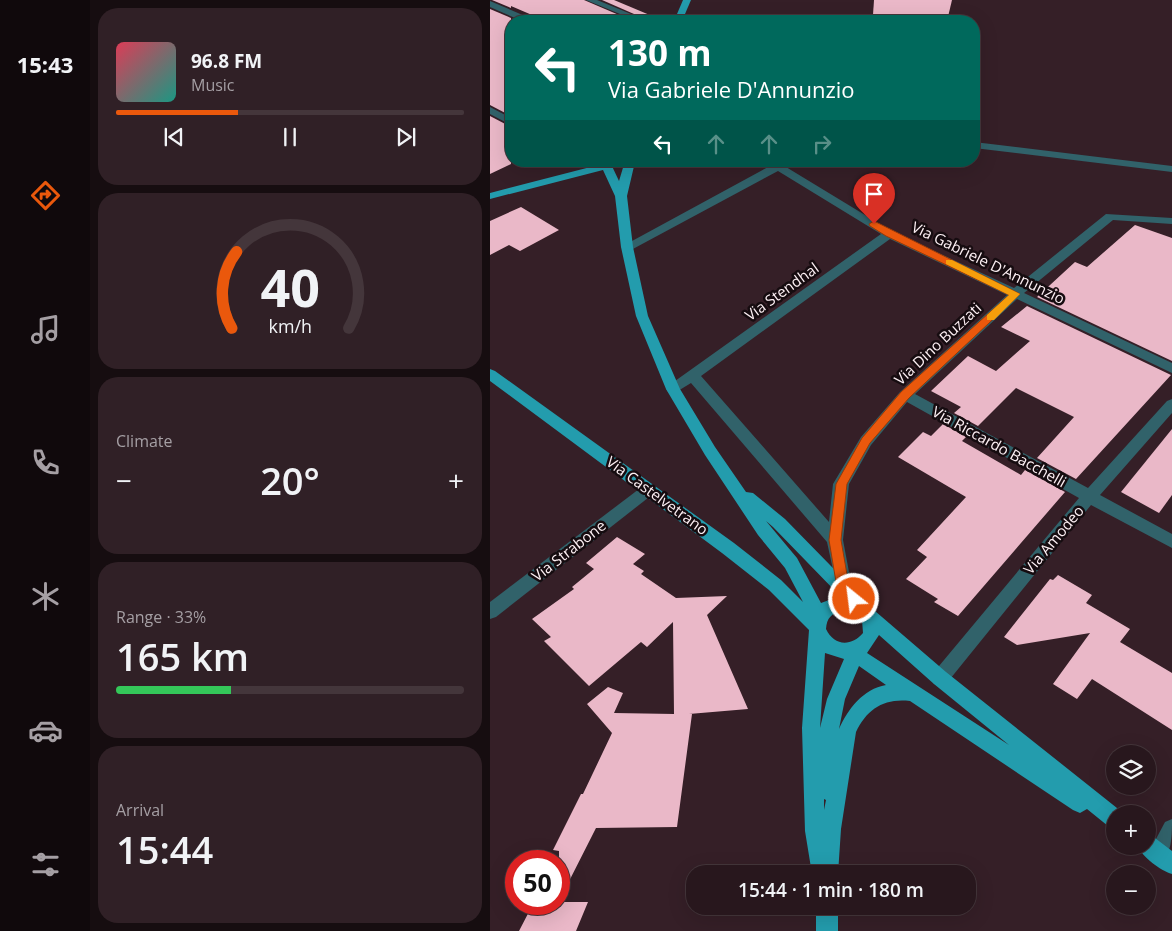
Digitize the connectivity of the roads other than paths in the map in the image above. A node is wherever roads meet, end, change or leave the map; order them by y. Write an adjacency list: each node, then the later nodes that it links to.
1 (590, 0): 5 (street)
2 (687, 0): 6 (main road)
3 (490, 4): 4 (street)
4 (515, 15)
5 (629, 15)
6 (682, 15)
7 (490, 110): 8 (street)
8 (505, 119)
9 (980, 146): 16 (street)
10 (563, 167): 17 (main road)
11 (593, 167): 17 (main road)
12 (606, 167): 19 (main road)
13 (629, 167): 19 (main road)
14 (772, 167): 22 (street)
15 (785, 167): 21 (street, Via Gabriele D'Annunzio)
16 (1172, 169)
17 (525, 185): 18 (main road)
18 (490, 196)
19 (621, 196): 22 (main road)
20 (1172, 221): 23 (street, Via Dino Buzzati)
21 (889, 234): 23 (street, Via Gabriele D'Annunzio); 26 (street, Via Stendhal)
22 (627, 247): 27 (main road)
23 (1015, 294): 24 (street, Via Gabriele D'Annunzio); 28 (street, Via Dino Buzzati)
24 (1172, 368)
25 (490, 374): 31 (main road, Via Castelvetrano)
26 (693, 376): 27 (street, Via Stendhal); 33 (street)
27 (673, 389): 30 (main road)
28 (905, 395): 32 (street, Via Riccardo Bacchelli); 33 (street, Via Dino Buzzati)
29 (1172, 404): 32 (street, Via Amodeo)
30 (735, 486): 35 (main road); 38 (main road)
31 (648, 490): 36 (street, Via Strabone); 38 (main road, Via Castelvetrano)
32 (1090, 498): 34 (street, Via Riccardo Bacchelli); 40 (street, Via Amodeo)
33 (835, 540): 35 (street, Via Dino Buzzati)
34 (1172, 542)
35 (844, 588): 37 (main road)
36 (490, 612)
37 (867, 613): 38 (main road); 39 (main road); 40 (main road)
38 (818, 626): 39 (main road); 47 (main road)
39 (856, 650): 41 (main road); 44 (main road)
40 (940, 678): 42 (main road)
41 (914, 693): 43 (main road); 44 (main road)
42 (1106, 813)
43 (1106, 820)
44 (831, 829): 48 (main road)
45 (1172, 829): 46 (street)
46 (1156, 852)
47 (821, 865)
48 (829, 865)
49 (827, 915): 50 (main road)
50 (827, 931)

